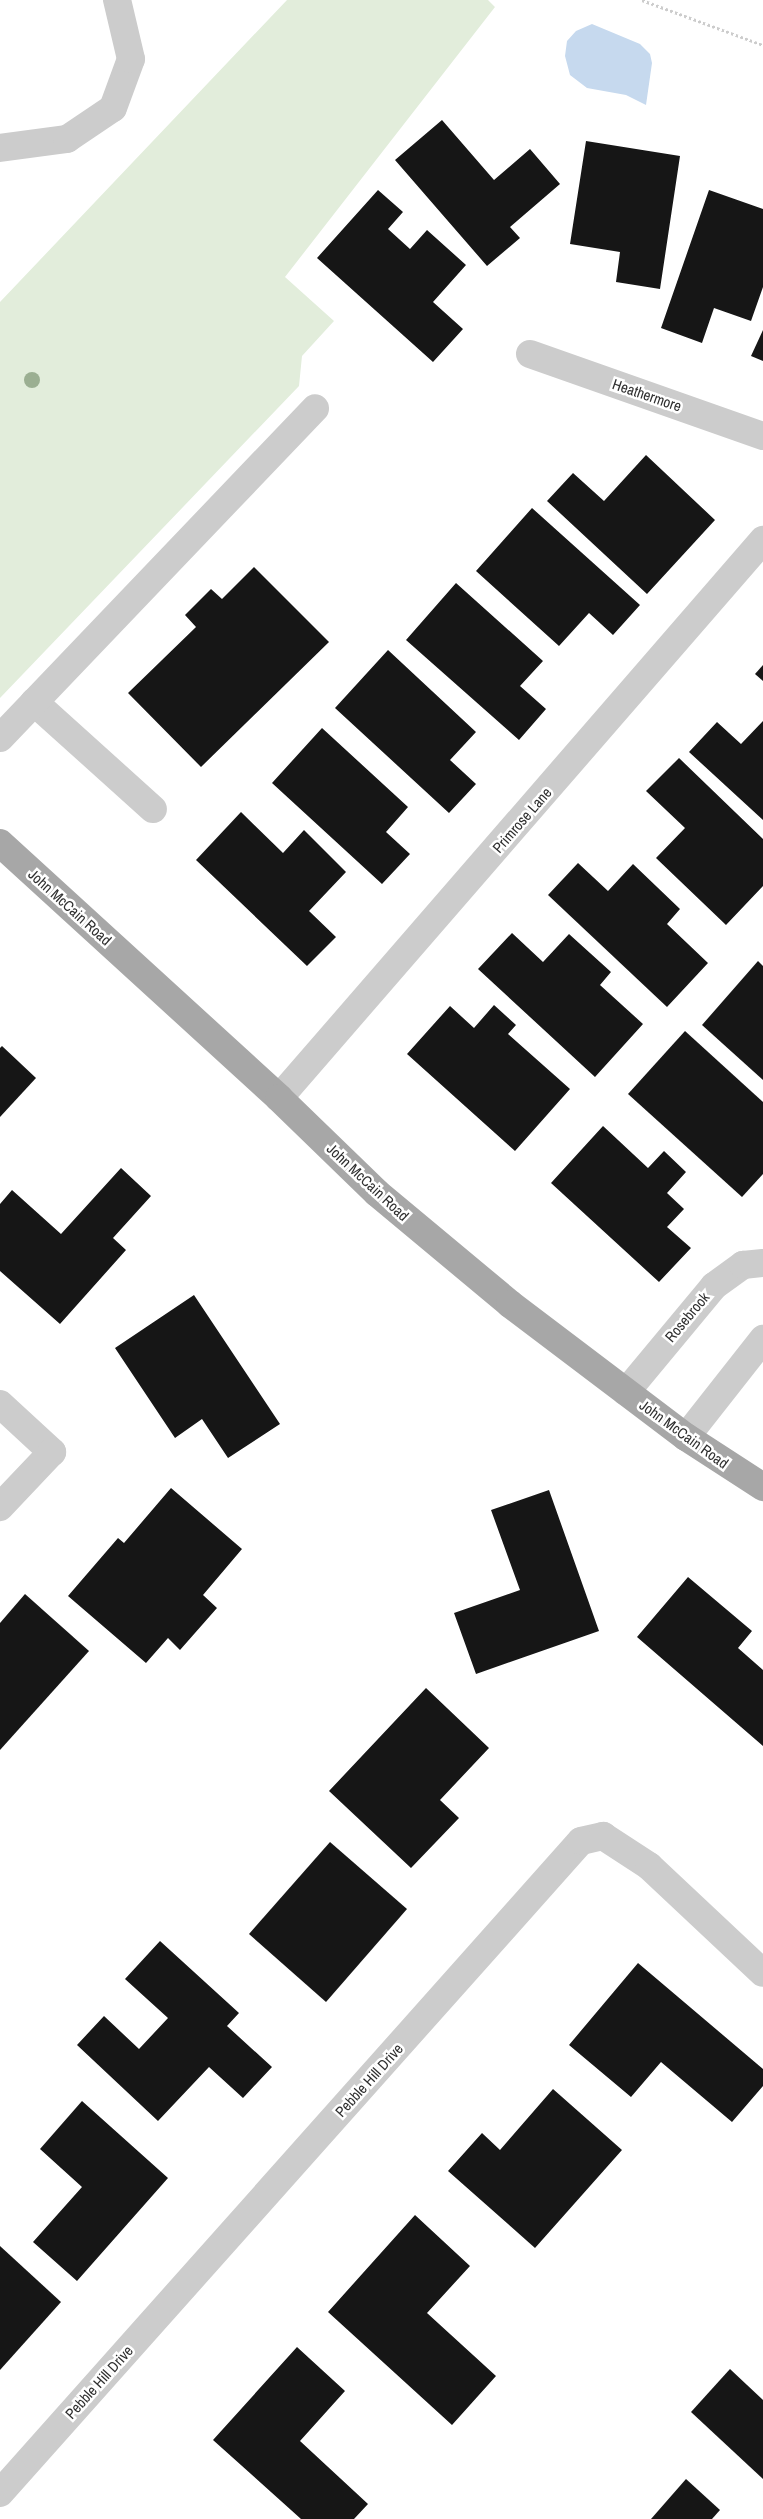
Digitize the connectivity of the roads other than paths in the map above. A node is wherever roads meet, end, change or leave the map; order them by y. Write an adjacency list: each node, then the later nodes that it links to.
1 (117, 0): 2 (street)
2 (0, 148)
3 (530, 354): 5 (street, Heathermore)
4 (315, 408): 7 (street)
5 (763, 436)
6 (763, 540): 11 (street, Primrose Lane)
7 (34, 702): 8 (street); 9 (street)
8 (0, 738)
9 (153, 809)
10 (0, 843): 11 (main road, John McCain Road)
11 (280, 1098): 14 (main road, John McCain Road)
12 (763, 1263): 14 (street, Rosebrook)
13 (763, 1338): 16 (street)
14 (626, 1392): 16 (main road, John McCain Road)
15 (0, 1404): 18 (street)
16 (686, 1437): 17 (main road, John McCain Road)
17 (763, 1487)
18 (0, 1507)
19 (763, 1973): 20 (street, Pebble Hill Drive)
20 (0, 2493)

